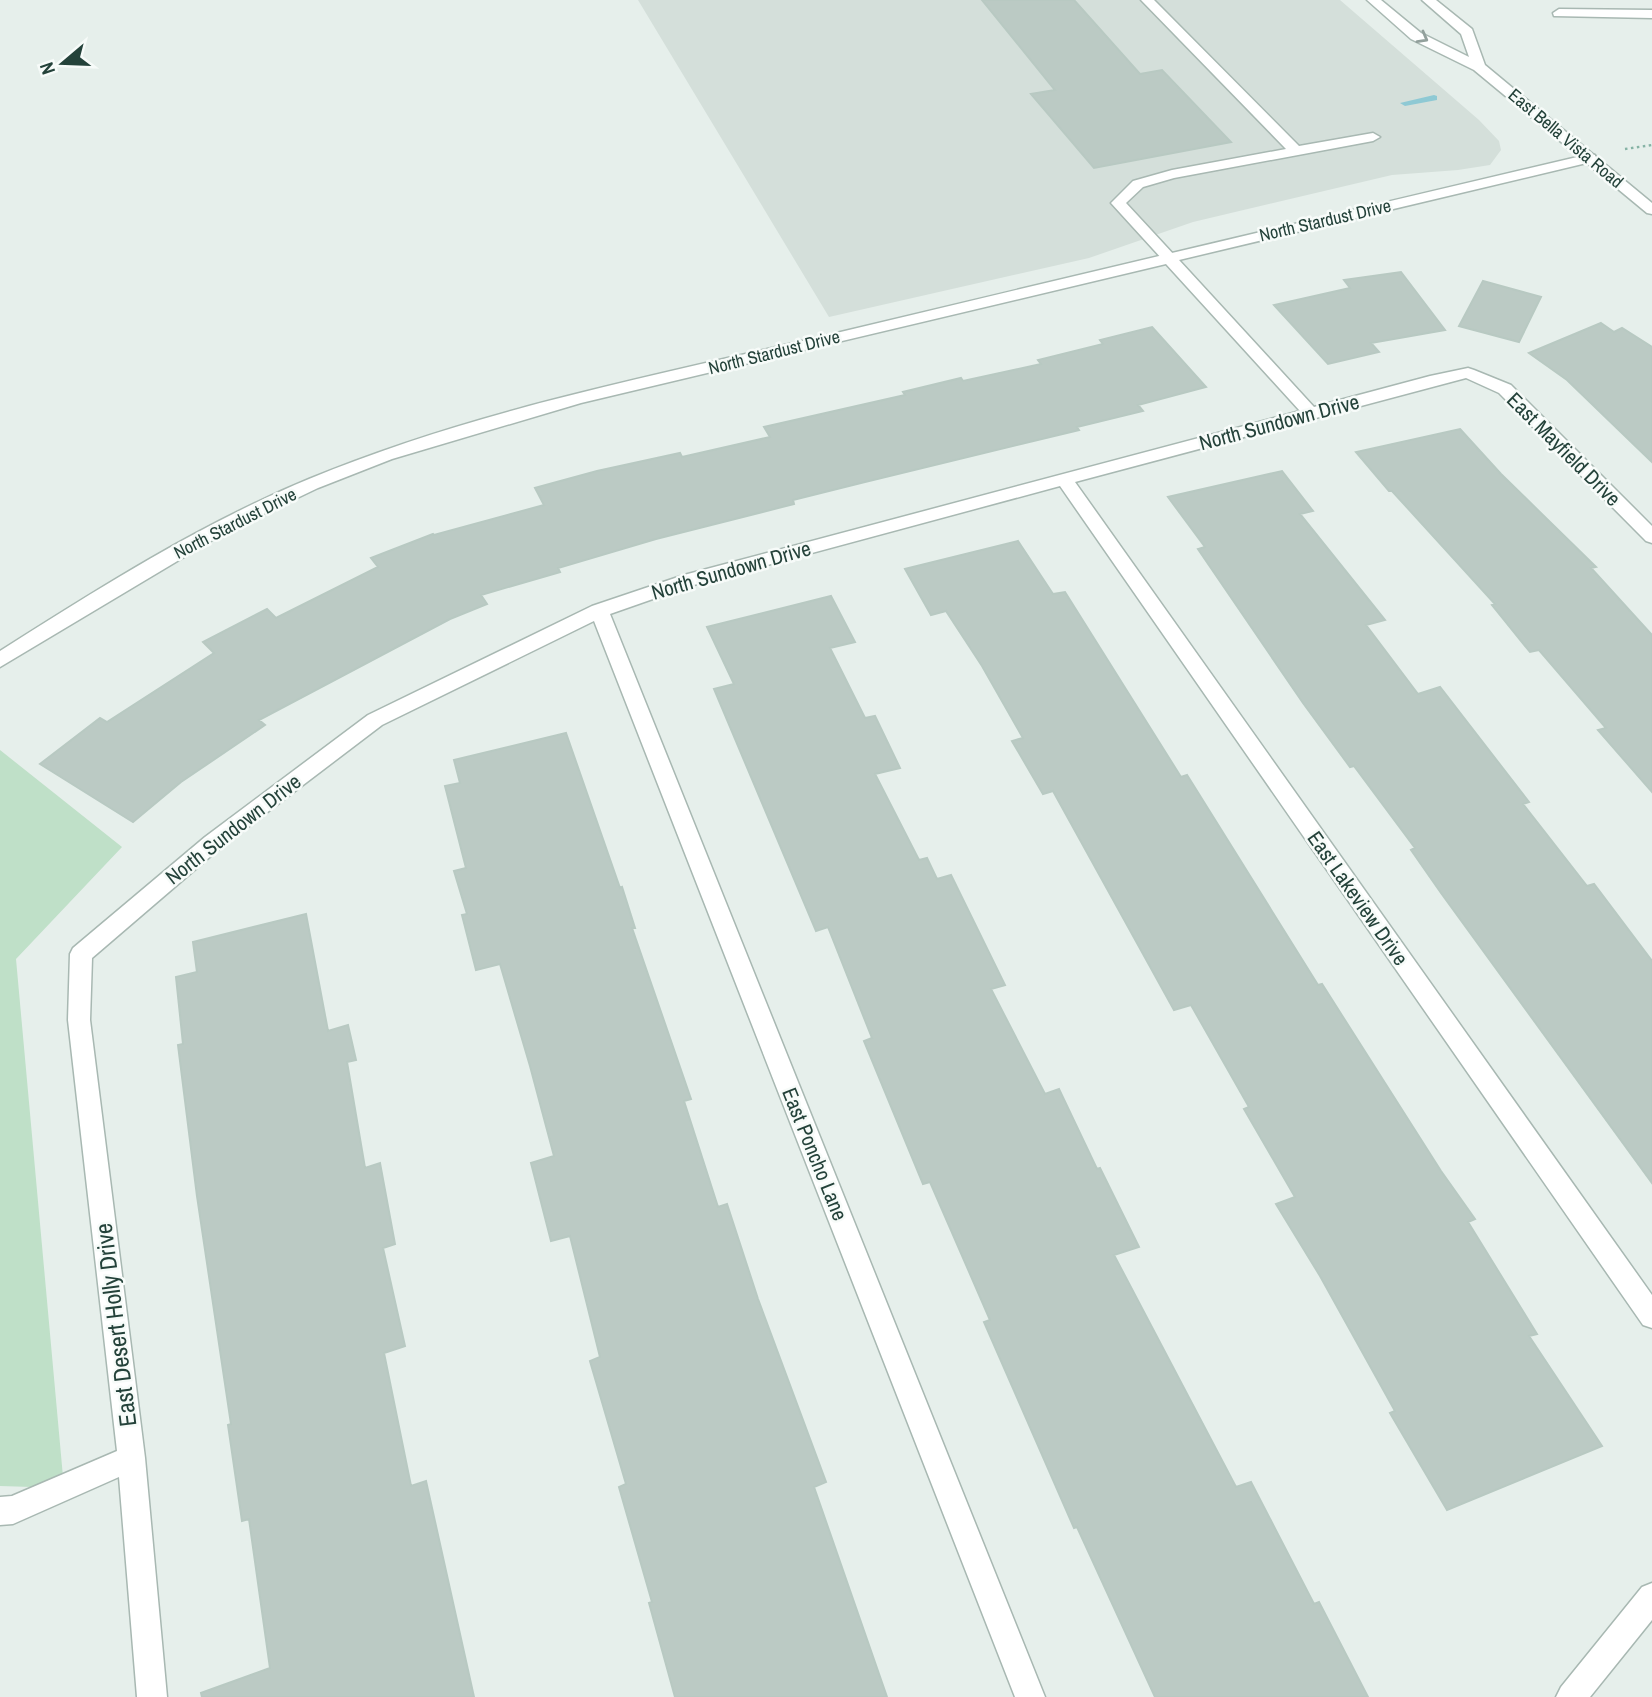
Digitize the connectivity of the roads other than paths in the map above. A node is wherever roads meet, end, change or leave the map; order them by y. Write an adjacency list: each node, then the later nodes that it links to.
1 (1147, 0): 8 (street)
2 (1373, 0): 6 (street, East Bella Vista Road, one-way to 6)
3 (1428, 0): 6 (street)
4 (1559, 13): 5 (street)
5 (1652, 14)
6 (1479, 67): 9 (street, East Bella Vista Road)
7 (1373, 137): 8 (street)
8 (1297, 152): 11 (street)
9 (1590, 158): 10 (street, East Bella Vista Road); 11 (street, North Stardust Drive)
10 (1652, 210)
11 (1168, 257): 13 (street); 17 (street, North Stardust Drive)
12 (1468, 373): 13 (street, North Sundown Drive); 15 (street, East Mayfield Drive)
13 (1311, 413): 14 (street, North Sundown Drive)
14 (1065, 480): 16 (street, North Sundown Drive); 19 (street, East Lakeview Drive)
15 (1652, 537)
16 (599, 611): 18 (street, North Sundown Drive); 24 (street, East Poncho Lane)
17 (0, 660)
18 (81, 954): 20 (street, East Desert Holly Drive)
19 (1652, 1316)
20 (131, 1458): 21 (street); 23 (street, East Desert Holly Drive)
21 (0, 1511)
22 (1652, 1597): 25 (street)
23 (152, 1697)
24 (1030, 1697)
25 (1571, 1697)

